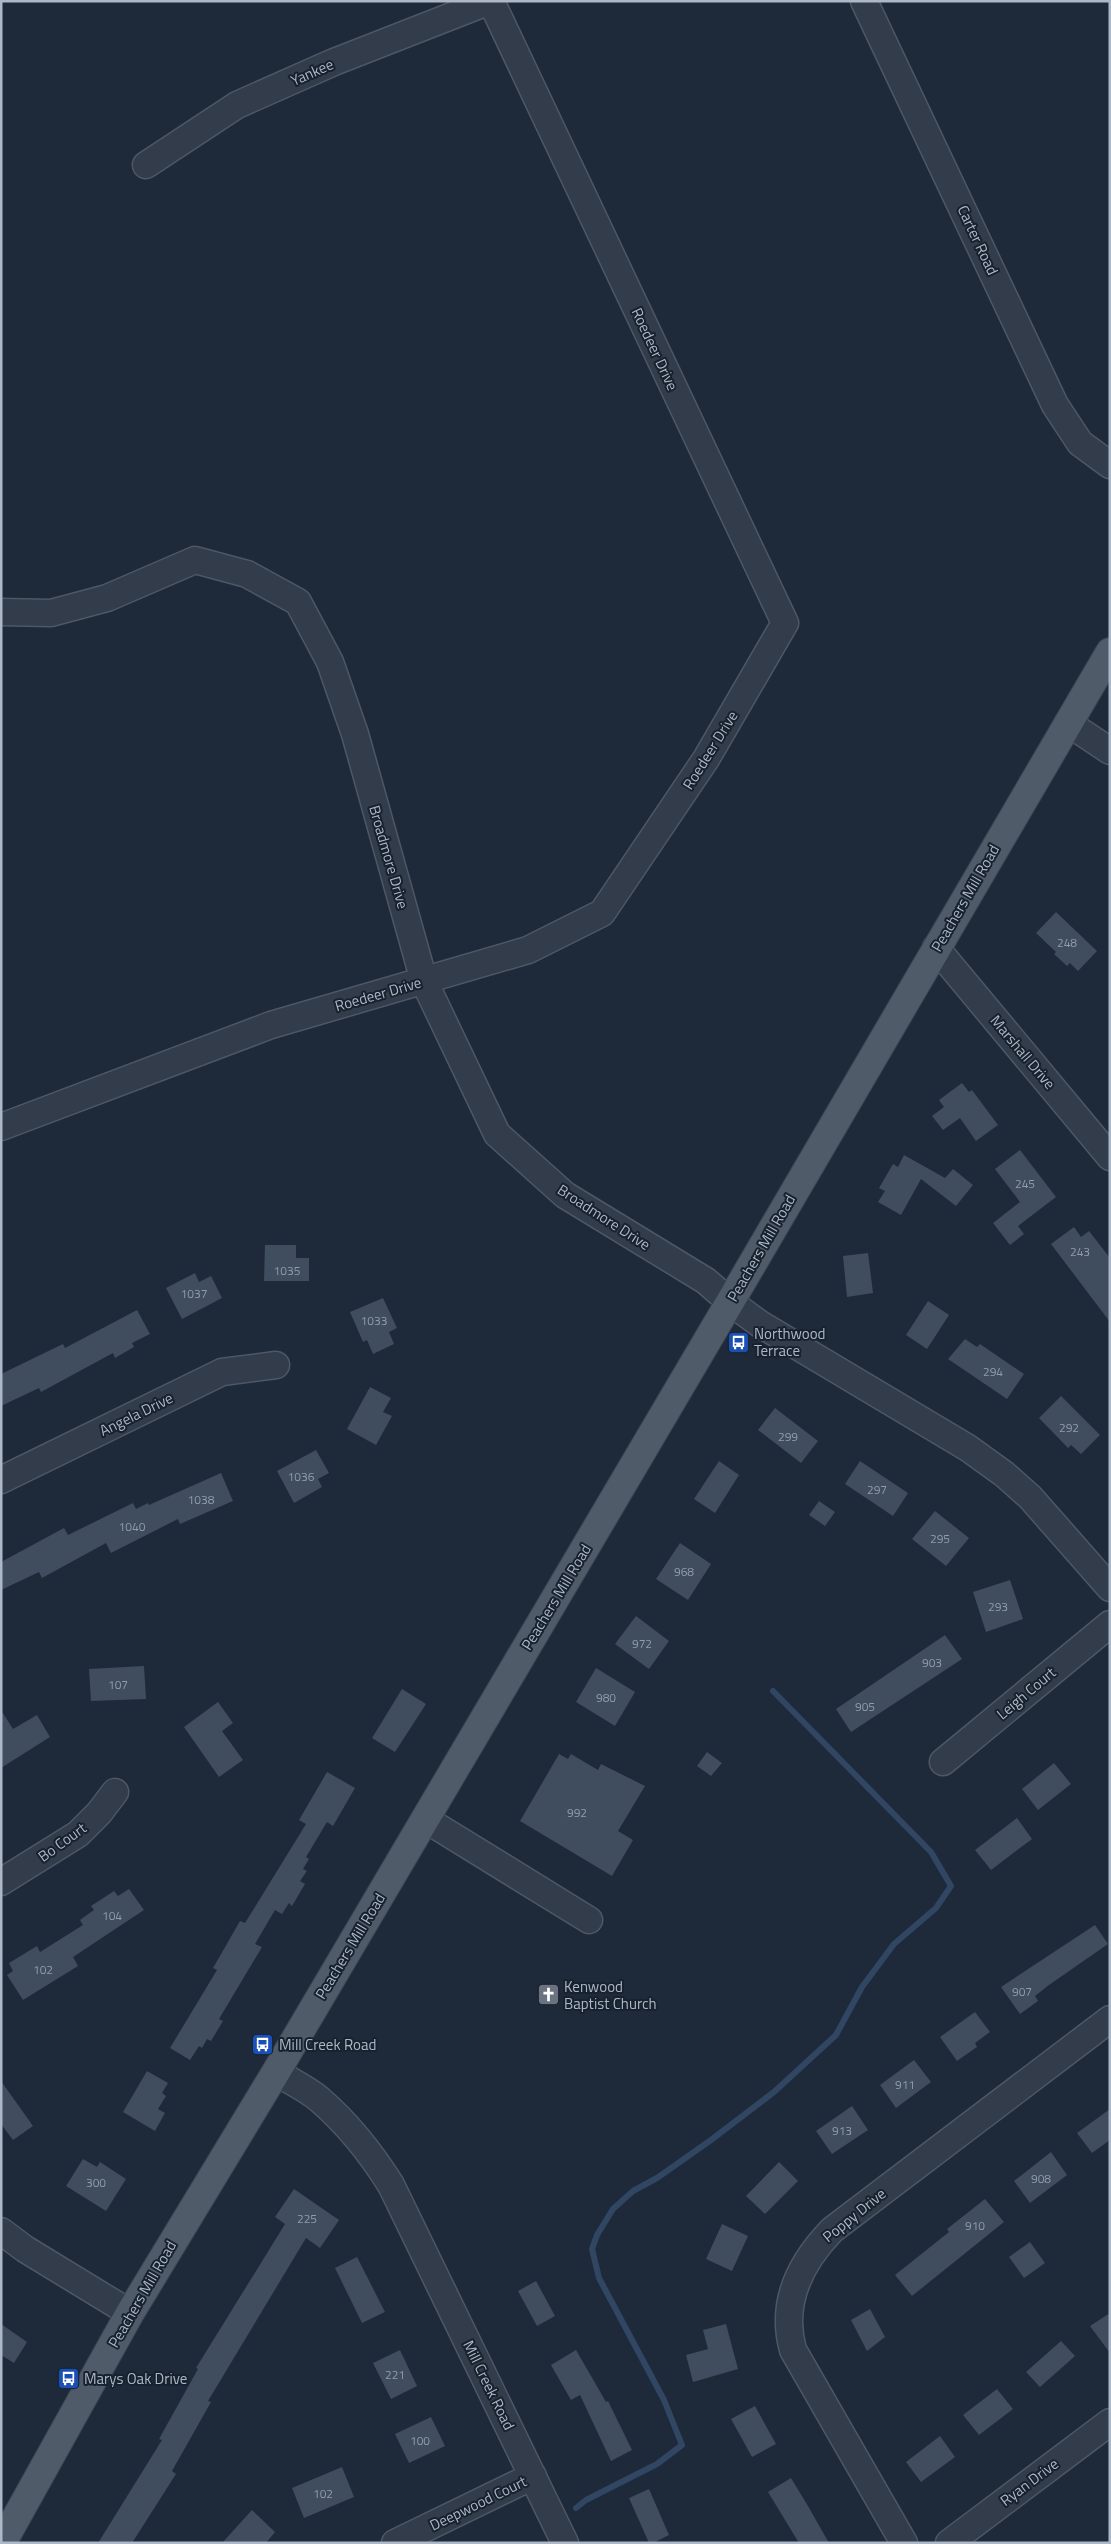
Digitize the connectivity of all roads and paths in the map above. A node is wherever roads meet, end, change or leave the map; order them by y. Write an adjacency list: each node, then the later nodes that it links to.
1 (490, 1): 3 (street, Yankee); 10 (street, Roedeer Drive)
2 (864, 1): 4 (street, Carter Road)
3 (146, 165)
4 (1110, 465)
5 (1, 612): 10 (street, Broadmore Drive)
6 (1110, 652): 7 (main road, Peachers Mill Road)
7 (1068, 723): 8 (street); 9 (main road, Peachers Mill Road)
8 (1110, 751)
9 (936, 948): 12 (street, Marshall Drive); 13 (main road, Peachers Mill Road)
10 (424, 981): 11 (street, Roedeer Drive); 13 (street, Broadmore Drive)
11 (1, 1127)
12 (1110, 1157)
13 (730, 1302): 16 (street); 20 (main road, Peachers Mill Road)
14 (276, 1365): 15 (street, Angela Drive)
15 (1, 1480)
16 (1110, 1588)
17 (1110, 1624): 18 (street, Leigh Court)
18 (942, 1762)
19 (115, 1792): 21 (street, Bo Court)
20 (425, 1819): 22 (street); 24 (main road, Peachers Mill Road)
21 (1, 1882)
22 (589, 1920)
23 (1110, 2019): 32 (street, Poppy Drive)
24 (276, 2072): 26 (main road, Peachers Mill Road); 28 (street, Mill Creek Road)
25 (1, 2231): 26 (street)
26 (130, 2313): 29 (main road, Peachers Mill Road)
27 (1110, 2422): 33 (street, Ryan Drive)
28 (533, 2476): 30 (street, Deepwood Court); 31 (street, Mill Creek Road)
29 (2, 2543)
30 (395, 2543)
31 (565, 2543)
32 (904, 2543)
33 (949, 2543)

